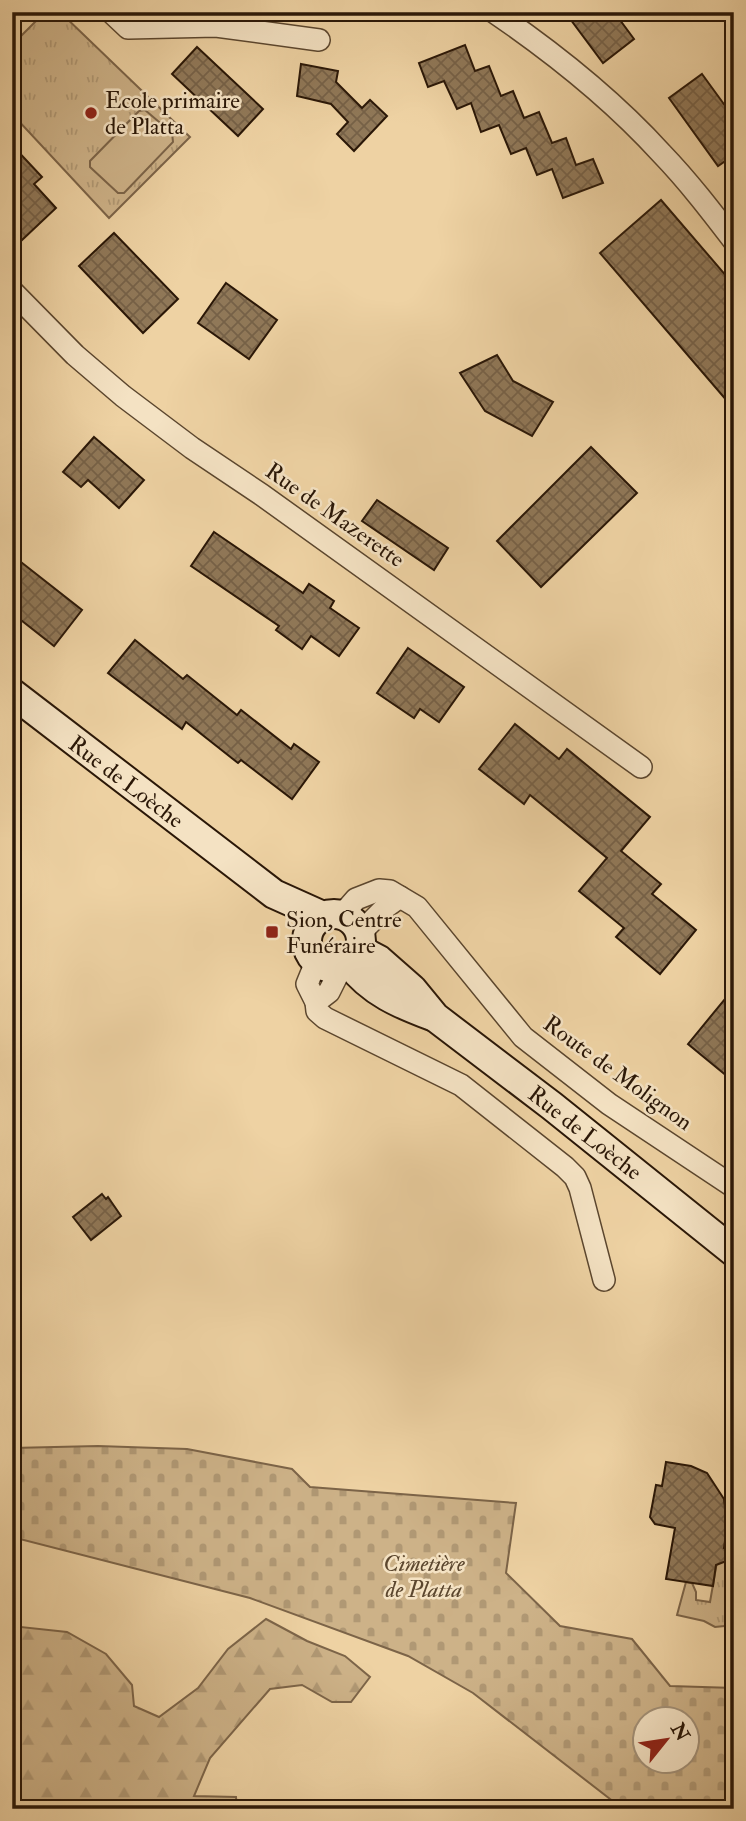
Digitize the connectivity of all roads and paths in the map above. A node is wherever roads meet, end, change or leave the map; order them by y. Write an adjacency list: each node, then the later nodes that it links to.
1 (111, 12): 3 (street)
2 (494, 12): 4 (street)
3 (319, 40)
4 (734, 241)
5 (12, 291): 7 (street, Rue de Mazerette)
6 (12, 693): 8 (street, Rue de Loèche)
7 (641, 766)
8 (337, 943): 9 (street, Route de Molignon); 10 (street, Rue de Loèche); 11 (street)
9 (734, 1187)
10 (734, 1252)
11 (604, 1280)

